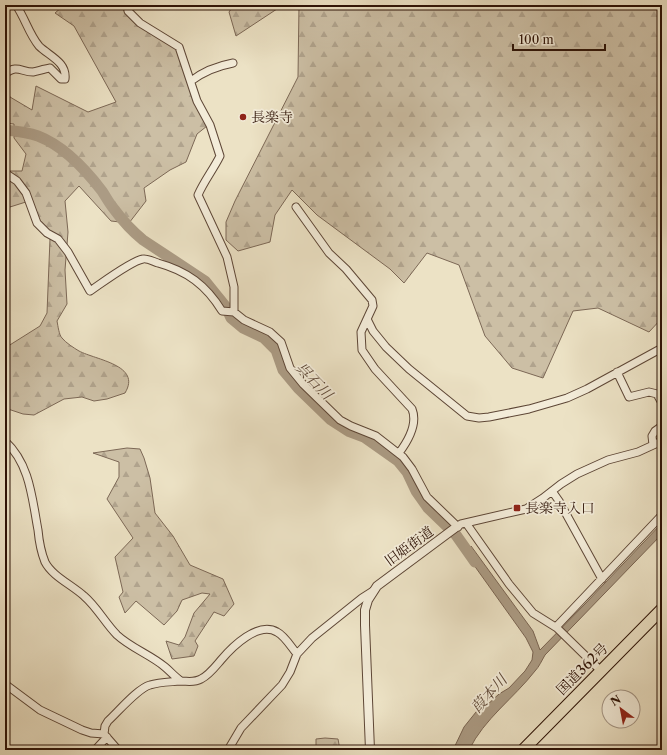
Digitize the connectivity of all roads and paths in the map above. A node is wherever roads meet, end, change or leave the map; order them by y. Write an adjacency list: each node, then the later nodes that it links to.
1 (16, 5): 4 (street)
2 (127, 5): 5 (street)
3 (233, 63): 5 (street)
4 (5, 74)
5 (191, 81): 8 (street)
6 (5, 173): 8 (street)
7 (296, 207): 9 (street)
8 (233, 313): 17 (street)
9 (367, 319): 11 (street); 17 (street)
10 (662, 348): 11 (street)
11 (617, 372): 12 (street)
12 (662, 403)
13 (662, 426): 16 (street)
14 (5, 440): 28 (street)
15 (662, 441): 16 (street, 旧姫街道)
16 (653, 445): 18 (street, 旧姫街道)
17 (399, 453): 21 (street)
18 (552, 491): 20 (street, 旧姫街道); 22 (street)
19 (662, 515): 22 (street)
20 (466, 523): 21 (street, 旧姫街道); 25 (street)
21 (456, 528): 23 (street, 旧姫街道)
22 (602, 579): 25 (street)
23 (373, 591): 26 (street, 旧姫街道); 34 (street)
24 (662, 609): 27 (highway, 国道362号)
25 (557, 628): 27 (street)
26 (297, 654): 28 (street); 33 (street, 旧姫街道)
27 (601, 671): 35 (highway, 国道362号)
28 (181, 681): 30 (street)
29 (5, 684): 30 (street)
30 (105, 735): 31 (street); 32 (street)
31 (95, 750)
32 (118, 750)
33 (228, 750)
34 (370, 750)
35 (523, 750)

